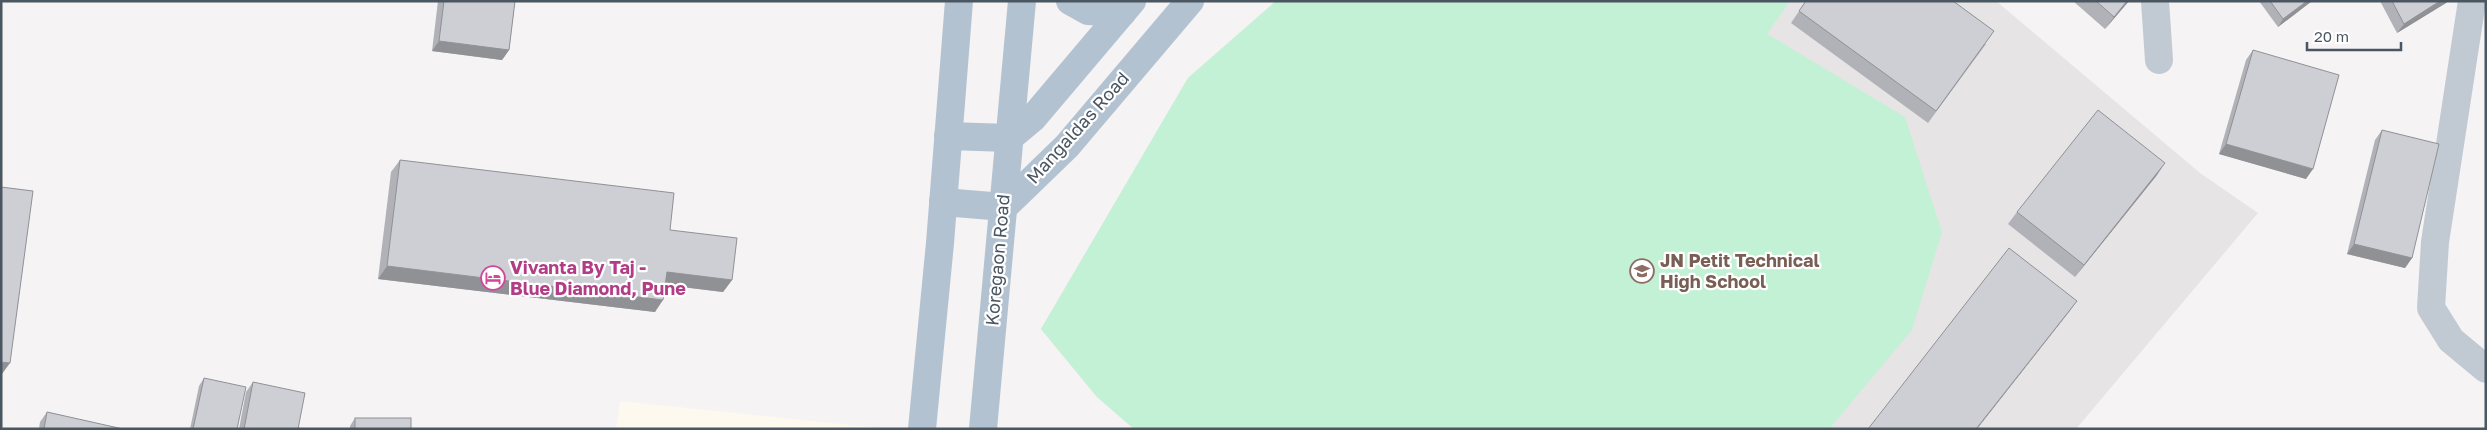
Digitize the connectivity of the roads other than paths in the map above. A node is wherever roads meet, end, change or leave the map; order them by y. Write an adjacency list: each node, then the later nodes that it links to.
1 (959, 1): 9 (main road)
2 (1022, 1): 10 (main road, Koregaon Road)
3 (1070, 1): 7 (main road)
4 (1190, 1): 12 (main road, Mangaldas Road)
5 (2155, 1): 8 (street)
6 (2472, 1): 13 (street)
7 (1127, 7): 10 (main road)
8 (2159, 60)
9 (948, 136): 10 (main road); 11 (main road)
10 (1009, 138): 12 (main road, Koregaon Road)
11 (943, 202): 12 (main road); 14 (main road)
12 (1004, 207): 15 (main road, Koregaon Road)
13 (2486, 369)
14 (922, 429)
15 (983, 429)

